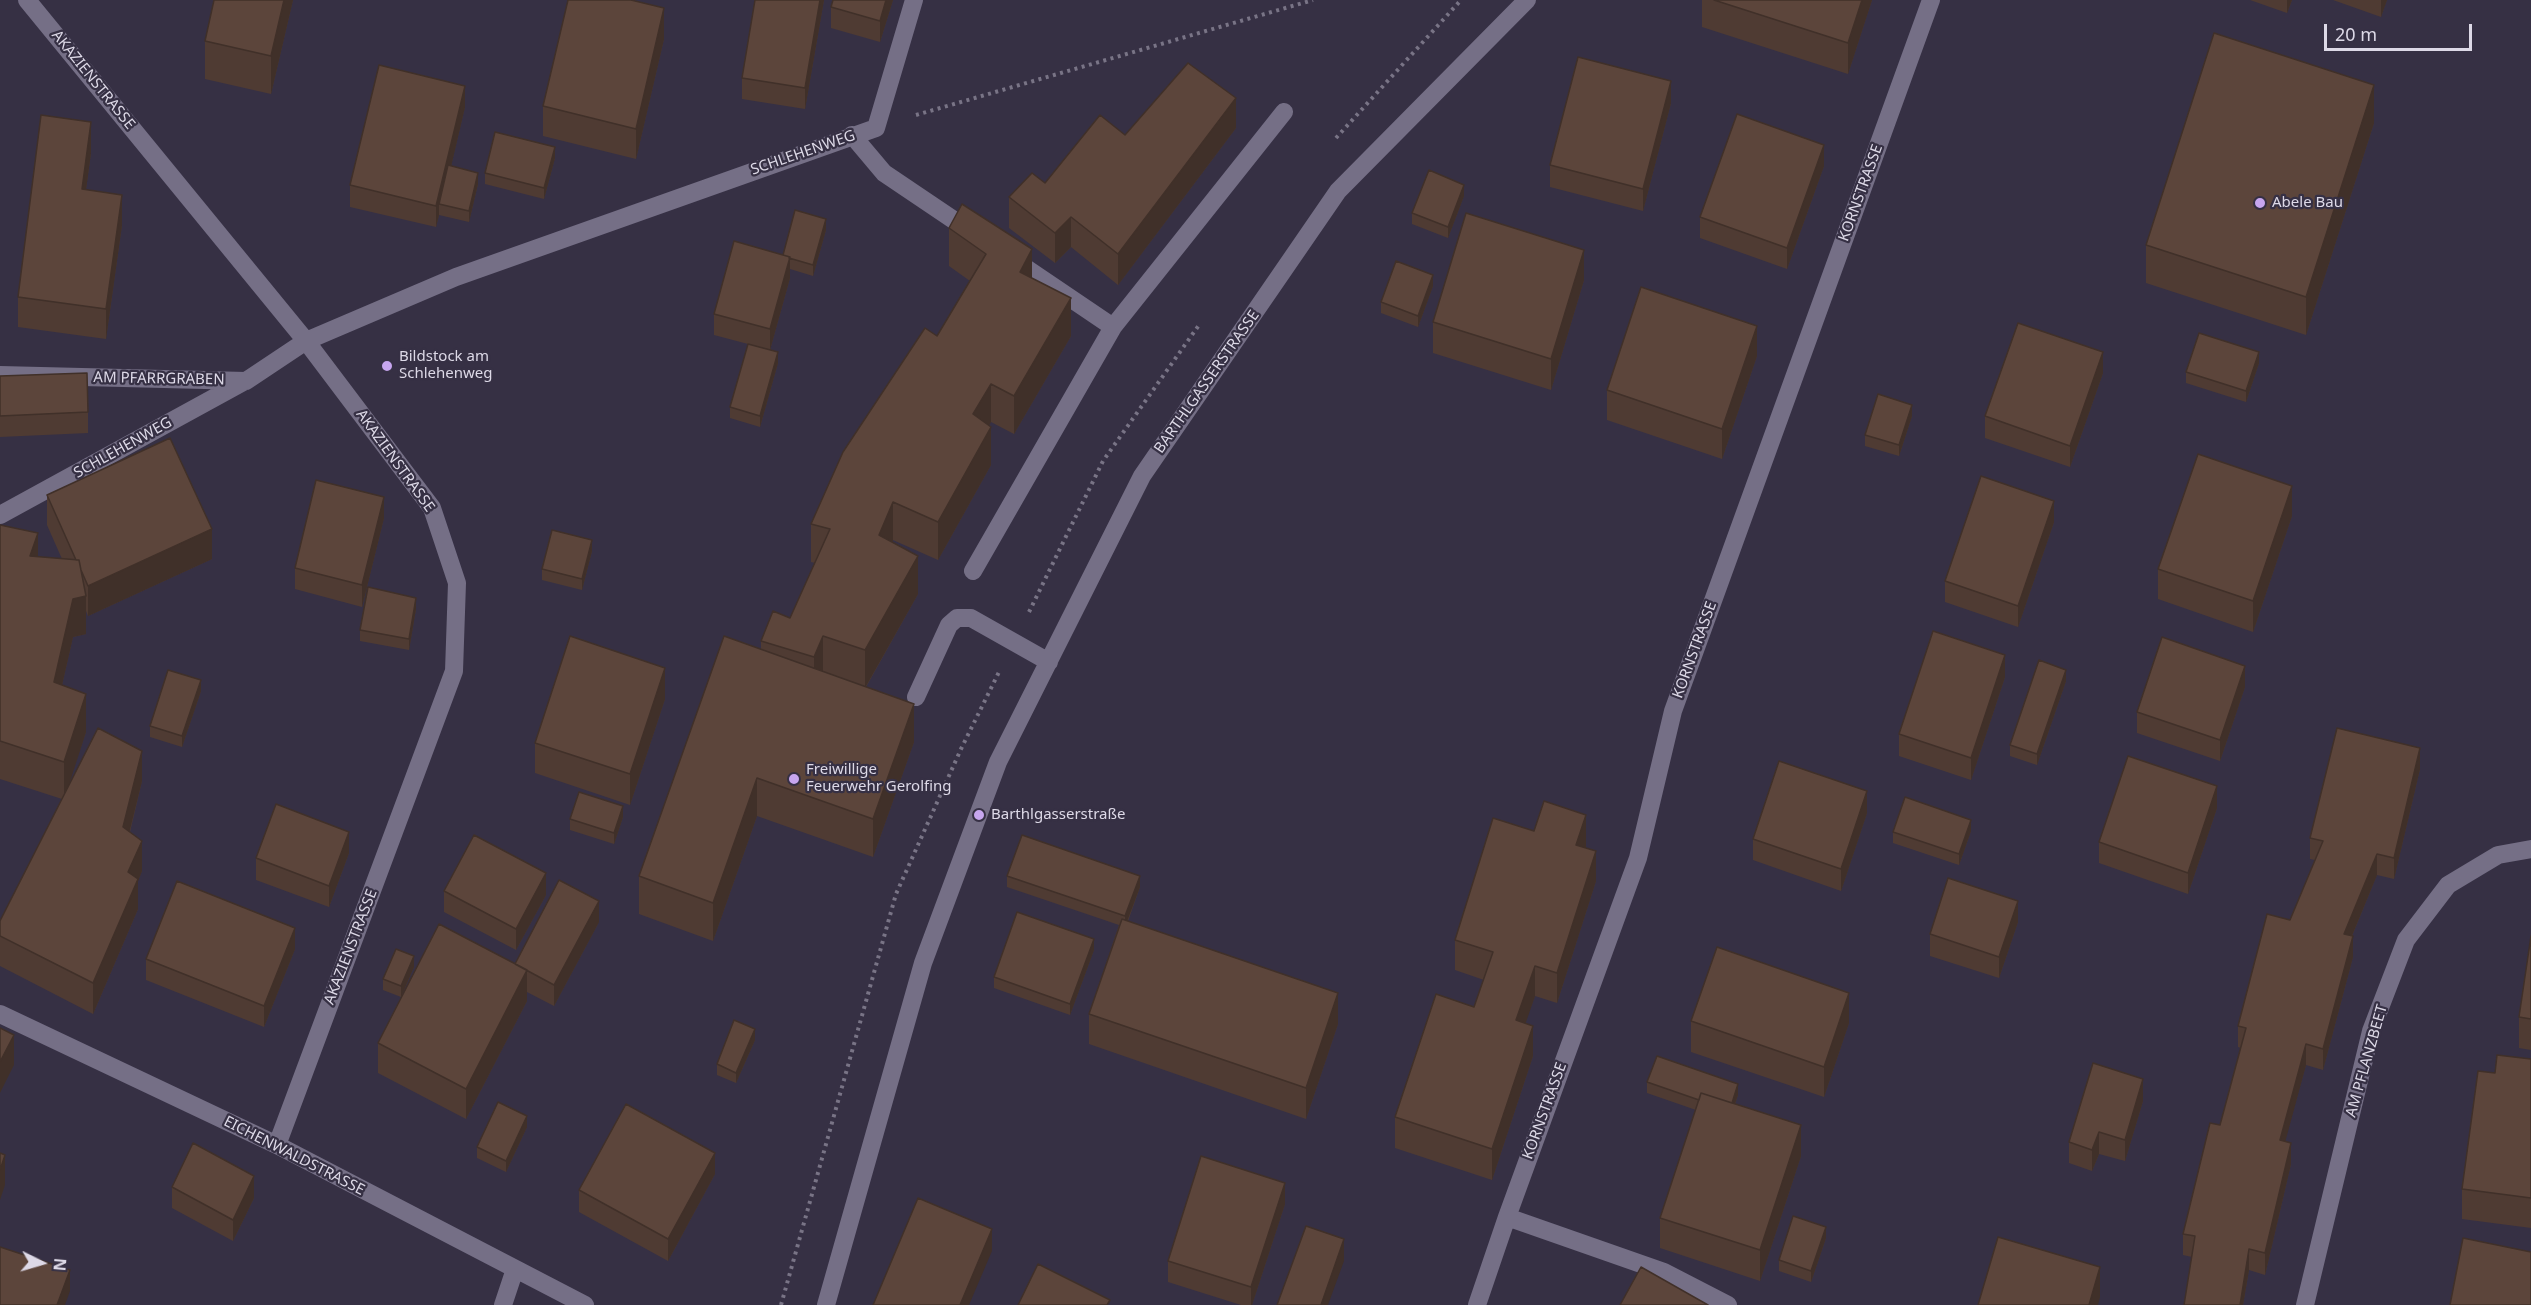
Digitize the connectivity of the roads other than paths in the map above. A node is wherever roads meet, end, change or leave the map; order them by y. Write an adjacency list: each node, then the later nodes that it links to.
1 (27, 0): 8 (street, AKAZIENSTRASSE)
2 (914, 0): 6 (street, SCHLEHENWEG)
3 (1527, 0): 13 (street, BARTHLGASSERSTRASSE)
4 (1931, 0): 18 (street, KORNSTRASSE)
5 (1284, 112): 7 (street)
6 (852, 135): 7 (street); 8 (street, SCHLEHENWEG)
7 (1113, 327): 12 (street)
8 (306, 341): 10 (street, AM PFARRGRABEN); 17 (street, AKAZIENSTRASSE)
9 (0, 375): 10 (street, AM PFARRGRABEN)
10 (246, 381): 11 (street, SCHLEHENWEG)
11 (0, 515)
12 (973, 571)
13 (1048, 662): 14 (street); 22 (street, BARTHLGASSERSTRASSE)
14 (916, 696)
15 (2531, 849): 25 (street, AM PFLANZBEET)
16 (0, 1014): 17 (street, EICHENWALDSTRASSE)
17 (277, 1145): 19 (street, EICHENWALDSTRASSE)
18 (1506, 1217): 23 (street, KORNSTRASSE); 24 (street)
19 (515, 1269): 20 (street); 21 (street, EICHENWALDSTRASSE)
20 (503, 1305)
21 (585, 1305)
22 (826, 1305)
23 (1478, 1305)
24 (1728, 1305)
25 (2305, 1305)

